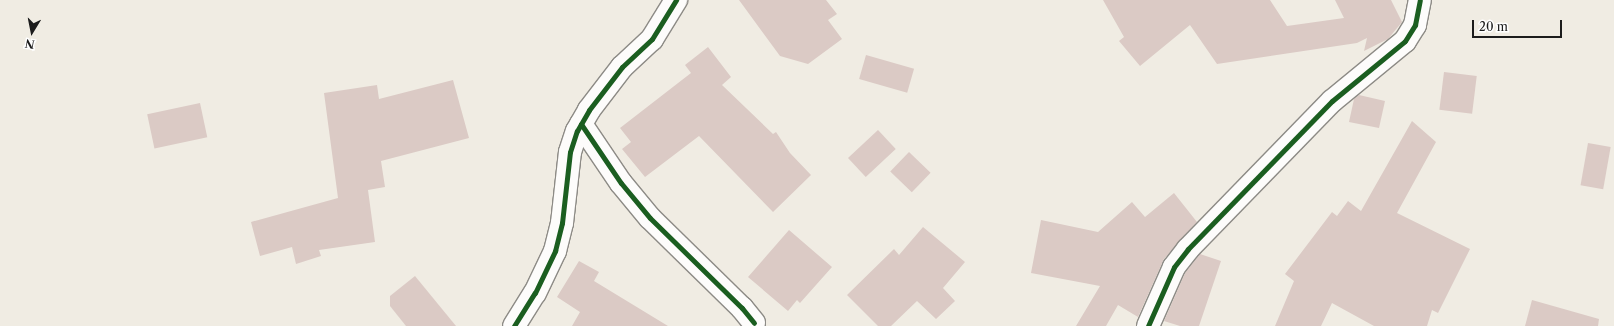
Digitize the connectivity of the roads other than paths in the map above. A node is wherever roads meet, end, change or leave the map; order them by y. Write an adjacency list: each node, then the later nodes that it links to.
1 (676, 0): 3 (street)
2 (1420, 0): 6 (street)
3 (581, 124): 4 (street); 5 (street)
4 (754, 323)
5 (514, 326)
6 (1148, 326)

